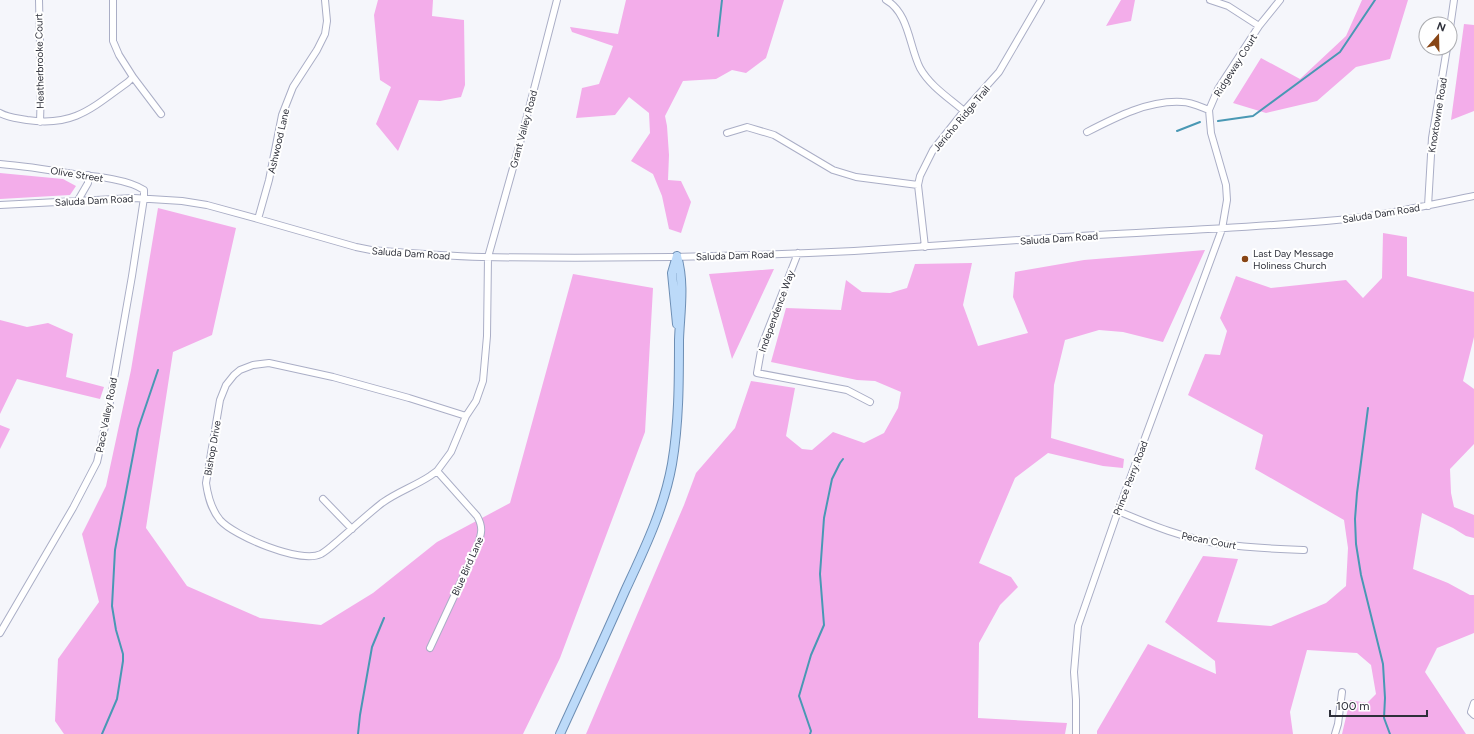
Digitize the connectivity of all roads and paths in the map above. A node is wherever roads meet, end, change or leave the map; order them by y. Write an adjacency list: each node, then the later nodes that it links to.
1 (39, 0): 18 (street, Heatherbrooke Court)
2 (113, 0): 13 (street)
3 (325, 0): 29 (street, Ashwood Lane)
4 (557, 0): 34 (street, Grant Valley Road)
5 (886, 0): 15 (street)
6 (1041, 0): 15 (street, Jericho Ridge Trail)
7 (1210, 0): 11 (street)
8 (1280, 0): 11 (street, Ridgeway Court)
9 (1454, 0): 10 (street)
10 (1452, 16)
11 (1259, 26): 14 (street, Ridgeway Court)
12 (1446, 56): 28 (street, Knoxtowne Road)
13 (133, 77): 17 (street); 18 (street)
14 (1209, 110): 19 (street); 30 (street, Ridgeway Court)
15 (964, 111): 23 (street, Jericho Ridge Trail)
16 (0, 113): 18 (street)
17 (161, 114)
18 (40, 122)
19 (1087, 132)
20 (728, 133): 23 (street)
21 (0, 164): 22 (street, Olive Street)
22 (88, 176): 25 (street, Olive Street); 26 (street)
23 (918, 185): 31 (street, Jericho Ridge Trail)
24 (1474, 196): 28 (street, Saluda Dam Road)
25 (144, 198): 26 (street, Saluda Dam Road); 29 (street, Saluda Dam Road); 42 (street, Pace Valley Road)
26 (77, 202): 27 (street, Saluda Dam Road)
27 (0, 205)
28 (1428, 206): 30 (street, Saluda Dam Road)
29 (258, 219): 34 (street, Saluda Dam Road)
30 (1222, 229): 31 (street, Saluda Dam Road); 39 (street, Prince Perry Road)
31 (925, 247): 32 (street, Saluda Dam Road)
32 (798, 253): 33 (street, Saluda Dam Road); 35 (street, Independence Way)
33 (677, 256): 34 (street, Saluda Dam Road); 47 (main road)
34 (488, 257): 36 (street, Bishop Drive)
35 (870, 402)
36 (466, 416): 37 (street, Bishop Drive); 40 (street, Bishop Drive)
37 (437, 471): 40 (street, Bishop Drive); 43 (street, Blue Bird Lane)
38 (323, 499): 40 (street)
39 (1118, 511): 41 (street, Pecan Court); 48 (street, Prince Perry Road)
40 (352, 529)
41 (1304, 550)
42 (0, 633)
43 (430, 648)
44 (1342, 692): 49 (street)
45 (1474, 703): 46 (street)
46 (1474, 715)
47 (560, 734)
48 (1076, 734)
49 (1335, 734)

